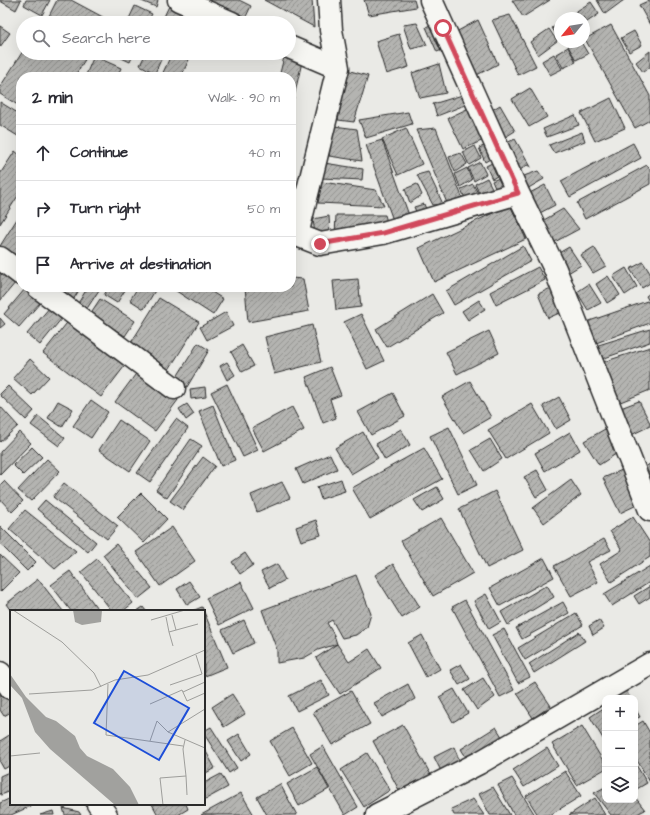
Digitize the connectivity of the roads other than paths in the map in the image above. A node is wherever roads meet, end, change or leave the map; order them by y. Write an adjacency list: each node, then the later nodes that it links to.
1 (179, 0): 4 (street)
2 (329, 0): 6 (street)
3 (431, 0): 7 (street)
4 (216, 16)
5 (296, 50): 6 (street)
6 (338, 68): 7 (street)
7 (518, 193): 12 (street)
8 (0, 258): 9 (street)
9 (16, 270)
10 (45, 292): 11 (street)
11 (174, 388)
12 (650, 510)
13 (650, 664): 18 (street)
14 (0, 673): 15 (street)
15 (10, 687)
16 (99, 805): 17 (street)
17 (106, 815)
18 (377, 815)

